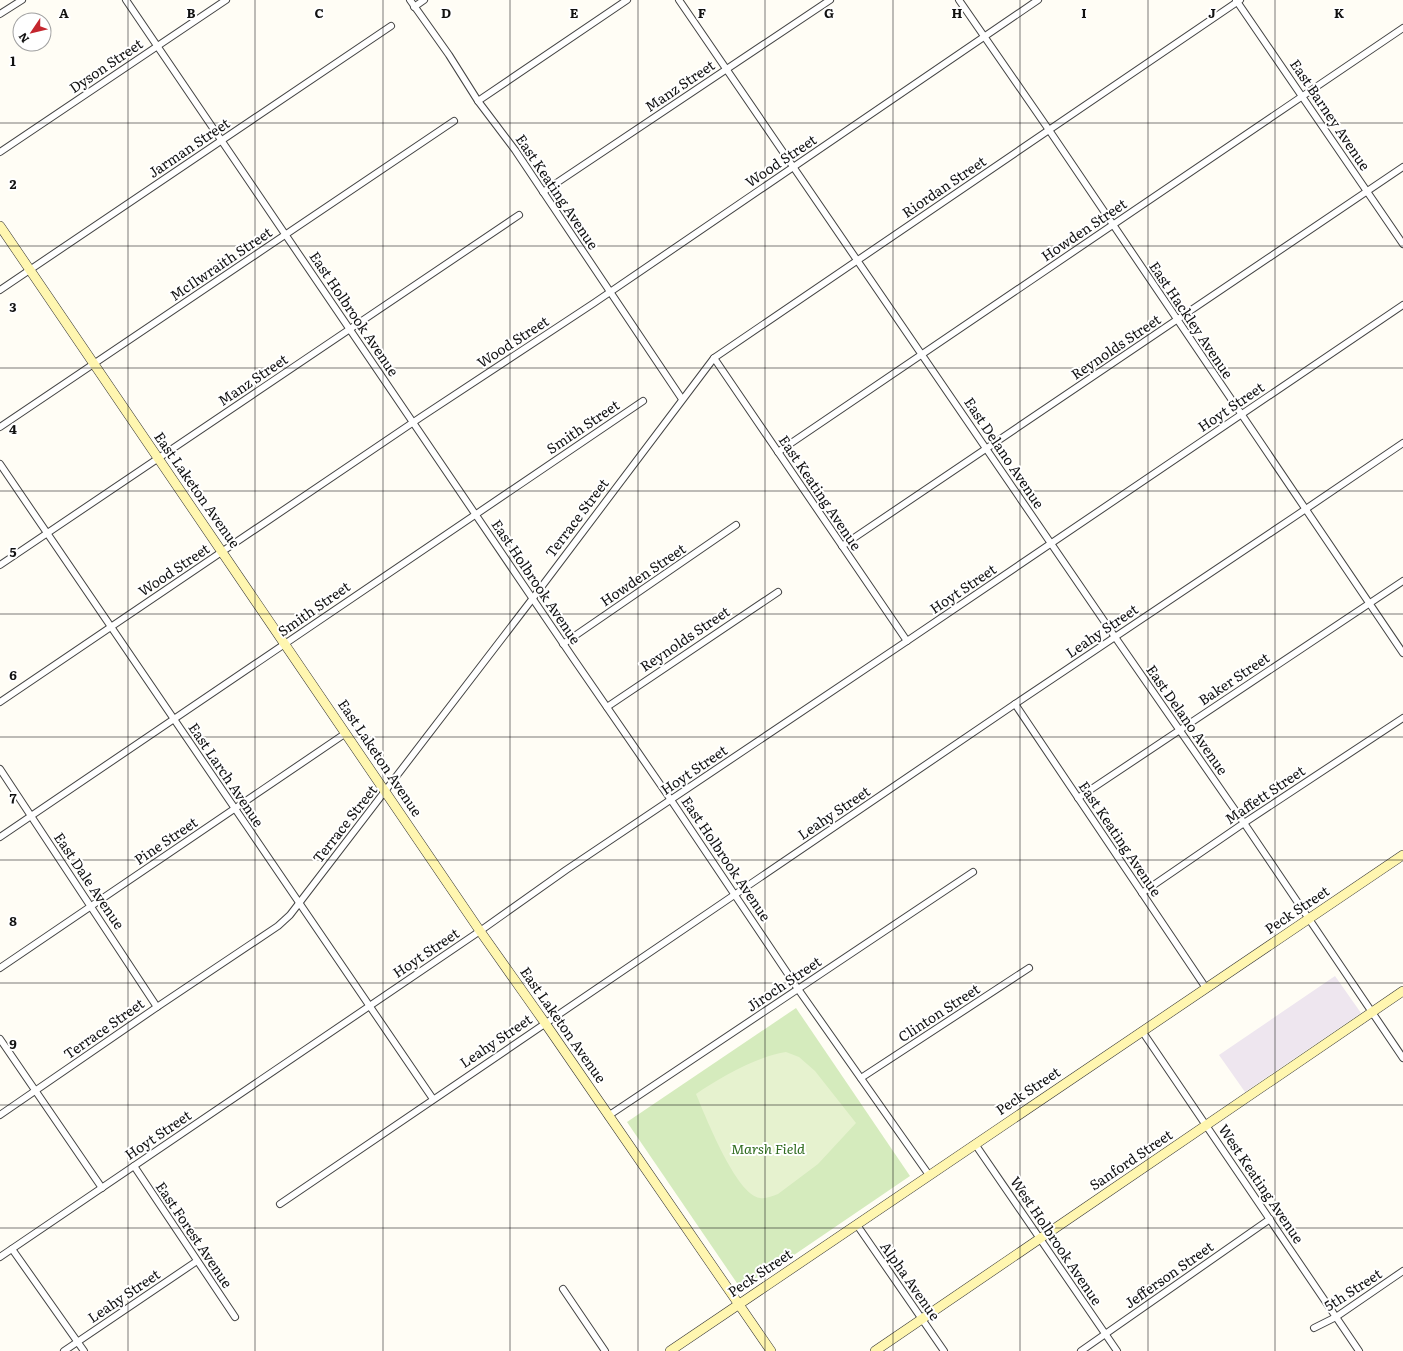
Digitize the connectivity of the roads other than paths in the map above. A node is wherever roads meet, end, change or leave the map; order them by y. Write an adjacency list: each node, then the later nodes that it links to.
1 (22, 0): 13 (street)
2 (126, 0): 17 (street, East Holbrook Avenue)
3 (226, 0): 17 (street, Dyson Street)
4 (410, 0): 12 (street, East Keating Avenue)
5 (424, 0): 12 (street)
6 (627, 0): 20 (street)
7 (679, 0): 18 (street, East Delano Avenue)
8 (830, 0): 18 (street, Manz Street)
9 (959, 0): 16 (street, East Hackley Avenue)
10 (1038, 0): 16 (street, Wood Street)
11 (1238, 1): 19 (street, East Barney Avenue); 22 (street, Riordan Street)
12 (414, 7): 20 (street, East Keating Avenue)
13 (0, 14)
14 (391, 26): 23 (street, Jarman Street)
15 (1403, 28): 19 (street, Howden Street)
16 (984, 36): 22 (street, East Hackley Avenue); 25 (street, Wood Street)
17 (158, 46): 23 (street, East Holbrook Avenue); 24 (street, Dyson Street)
18 (727, 70): 25 (street, East Delano Avenue); 28 (street, Manz Street)
19 (1302, 96): 27 (street, East Barney Avenue); 31 (street, Howden Street)
20 (478, 101): 28 (street, East Keating Avenue)
21 (454, 121): 32 (street, McIlwraith Street)
22 (1049, 130): 31 (street, East Hackley Avenue); 34 (street, Riordan Street)
23 (222, 140): 32 (street, East Holbrook Avenue); 35 (street, Jarman Street)
24 (0, 152)
25 (793, 167): 34 (street, East Delano Avenue); 37 (street, Wood Street)
26 (1403, 167): 27 (street, Reynolds Street)
27 (1367, 191): 33 (street, East Barney Avenue); 39 (street, Reynolds Street)
28 (543, 192): 37 (street, East Keating Avenue)
29 (519, 215): 40 (street, Manz Street)
30 (0, 226): 35 (street, East Laketon Avenue)
31 (1113, 226): 39 (street, East Hackley Avenue); 41 (street, Howden Street)
32 (286, 235): 40 (street, East Holbrook Avenue); 43 (street, McIlwraith Street)
33 (1403, 244)
34 (858, 260): 41 (street, East Delano Avenue); 42 (street, Riordan Street)
35 (29, 269): 36 (street, Jarman Street); 43 (street, East Laketon Avenue)
36 (0, 290)
37 (610, 292): 44 (street, East Keating Avenue); 48 (street, Wood Street)
38 (1403, 305): 47 (street, Hoyt Street)
39 (1177, 320): 47 (street, East Hackley Avenue); 51 (street, Reynolds Street)
40 (349, 329): 48 (street, East Holbrook Avenue); 53 (street, Manz Street)
41 (922, 354): 51 (street, East Delano Avenue); 52 (street, Howden Street)
42 (714, 358): 44 (street, Riordan Street); 52 (street, East Keating Avenue)
43 (94, 364): 49 (street, McIlwraith Street); 53 (street, East Laketon Avenue)
44 (682, 399): 46 (street, Riordan Street)
45 (643, 401): 56 (street, Smith Street)
46 (675, 409): 65 (street, Terrace Street)
47 (1241, 415): 55 (street, East Hackley Avenue); 59 (street, Hoyt Street)
48 (413, 423): 56 (street, East Holbrook Avenue); 61 (street, Wood Street)
49 (0, 427)
50 (1403, 443): 55 (street, Leahy Street)
51 (986, 448): 59 (street, East Delano Avenue); 60 (street, Reynolds Street)
52 (778, 452): 60 (street, East Keating Avenue)
53 (158, 458): 58 (street, Manz Street); 61 (street, East Laketon Avenue)
54 (0, 464): 58 (street, East Larch Avenue)
55 (1305, 510): 66 (street, East Hackley Avenue); 68 (street, Leahy Street)
56 (476, 514): 65 (street, East Holbrook Avenue); 70 (street, Smith Street)
57 (736, 526): 71 (street, Howden Street)
58 (47, 533): 62 (street, Manz Street); 67 (street, East Larch Avenue)
59 (1051, 544): 68 (street, East Delano Avenue); 69 (street, Hoyt Street)
60 (842, 546): 69 (street, East Keating Avenue)
61 (222, 552): 67 (street, Wood Street); 70 (street, East Laketon Avenue)
62 (0, 565)
63 (1403, 581): 66 (street, Baker Street)
64 (778, 592): 75 (street, Reynolds Street)
65 (533, 598): 71 (street, East Holbrook Avenue); 81 (street, Terrace Street)
66 (1369, 604): 72 (street, East Hackley Avenue); 78 (street, Baker Street)
67 (111, 627): 73 (street, Wood Street); 77 (street, East Larch Avenue)
68 (1115, 637): 74 (street, Leahy Street); 78 (street, East Delano Avenue)
69 (907, 641): 83 (street, Hoyt Street)
70 (285, 644): 77 (street, Smith Street); 79 (street, East Laketon Avenue)
71 (563, 644): 75 (street, East Holbrook Avenue)
72 (1403, 653)
73 (0, 702)
74 (1015, 704): 82 (street, East Keating Avenue); 91 (street, Leahy Street)
75 (607, 707): 83 (street, East Holbrook Avenue)
76 (1403, 718): 86 (street, Maffett Street)
77 (174, 719): 84 (street, East Larch Avenue); 85 (street, Smith Street)
78 (1179, 730): 82 (street, Baker Street); 86 (street, East Delano Avenue)
79 (346, 734): 81 (street, East Laketon Avenue); 84 (street, Pine Street)
80 (0, 769): 85 (street, East Dale Avenue)
81 (385, 791): 92 (street, Terrace Street); 95 (street, East Laketon Avenue)
82 (1078, 798): 90 (street, East Keating Avenue)
83 (671, 800): 91 (street, East Holbrook Avenue); 95 (street, Hoyt Street)
84 (234, 809): 92 (street, East Larch Avenue); 93 (street, Pine Street)
85 (31, 816): 87 (street, Smith Street); 93 (street, East Dale Avenue)
86 (1244, 823): 90 (street, Maffett Street); 94 (street, East Delano Avenue)
87 (0, 837)
88 (1403, 855): 94 (street, Peck Street)
89 (973, 872): 99 (street, Jiroch Street)
90 (1142, 893): 98 (street, East Keating Avenue)
91 (735, 895): 99 (street, East Holbrook Avenue); 104 (street, Leahy Street)
92 (299, 903): 101 (street, East Larch Avenue); 102 (street, Terrace Street)
93 (91, 906): 96 (street, Pine Street); 102 (street, East Dale Avenue)
94 (1309, 918): 98 (street, Peck Street); 103 (street, East Delano Avenue)
95 (480, 931): 101 (street, Hoyt Street); 104 (street, East Laketon Avenue)
96 (0, 968)
97 (1029, 968): 108 (street, Clinton Street)
98 (1206, 988): 105 (street, Peck Street)
99 (798, 989): 108 (street, East Holbrook Avenue); 112 (street, Jiroch Street)
100 (1403, 991): 103 (street, Sanford Street)
101 (369, 1006): 110 (street, East Larch Avenue); 115 (street, Hoyt Street)
102 (157, 1007): 109 (street, Terrace Street)
103 (1373, 1011): 107 (street, East Delano Avenue); 113 (street, Sanford Street)
104 (545, 1023): 110 (street, Leahy Street); 112 (street, East Laketon Avenue)
105 (1142, 1031): 113 (street, West Keating Avenue); 114 (street, Peck Street)
106 (0, 1039): 109 (street)
107 (1403, 1058)
108 (861, 1078): 116 (street, East Holbrook Avenue)
109 (35, 1091): 111 (street, Terrace Street); 117 (street)
110 (433, 1099): 118 (street, Leahy Street)
111 (0, 1115)
112 (608, 1116): 127 (street, East Laketon Avenue)
113 (1206, 1126): 119 (street, West Keating Avenue); 121 (street, Sanford Street)
114 (975, 1144): 116 (street, Peck Street); 121 (street, West Holbrook Avenue)
115 (134, 1166): 117 (street, Hoyt Street); 124 (street, East Forest Avenue)
116 (929, 1175): 120 (street, Peck Street)
117 (102, 1188): 122 (street, Hoyt Street)
118 (280, 1204)
119 (1270, 1219): 129 (street, West Keating Avenue); 132 (street, Jefferson Street)
120 (857, 1225): 127 (street, Peck Street); 130 (street, Alpha Avenue)
121 (1040, 1238): 130 (street, Sanford Street); 132 (street, West Holbrook Avenue)
122 (12, 1249): 123 (street, Hoyt Street); 133 (street)
123 (0, 1257)
124 (197, 1261): 128 (street, East Forest Avenue); 133 (street, Leahy Street)
125 (1403, 1271): 129 (street, 5th Street)
126 (562, 1289): 136 (street)
127 (739, 1304): 137 (street, Peck Street); 138 (street, East Laketon Avenue)
128 (235, 1317)
129 (1336, 1317): 131 (street, 5th Street); 143 (street, West Keating Avenue)
130 (922, 1318): 139 (street, Sanford Street); 140 (street, Alpha Avenue)
131 (1314, 1328)
132 (1106, 1334): 141 (street, Jefferson Street); 142 (street, West Holbrook Avenue)
133 (78, 1342): 134 (street, Leahy Street); 135 (street)
134 (64, 1351)
135 (84, 1351)
136 (605, 1351)
137 (670, 1351)
138 (771, 1351)
139 (875, 1351)
140 (944, 1351)
141 (1081, 1351)
142 (1117, 1351)
143 (1359, 1351)

